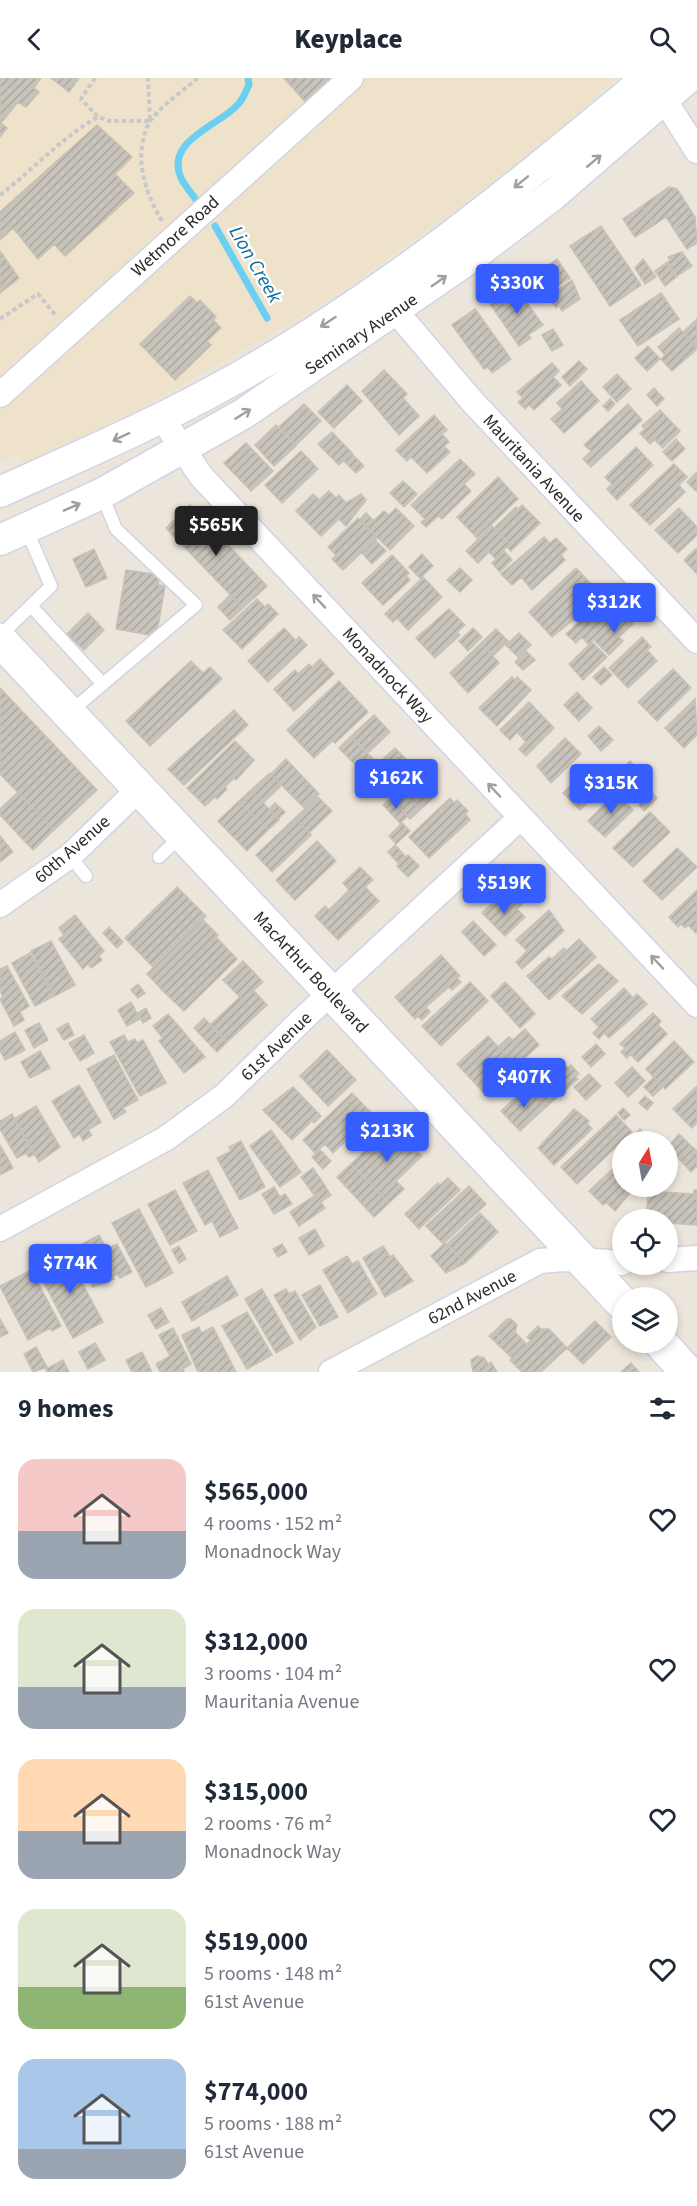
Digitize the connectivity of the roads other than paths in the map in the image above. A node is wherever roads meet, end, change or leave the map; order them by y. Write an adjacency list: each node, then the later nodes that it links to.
1 (351, 78): 6 (street, Wetmore Road)
2 (688, 78): 3 (street, Seminary Avenue)
3 (654, 85): 4 (street); 5 (street, Seminary Avenue)
4 (697, 151)
5 (387, 300): 7 (street, Seminary Avenue, one-way to 7); 8 (street, Seminary Avenue, one-way to 5); 14 (street, Mauritania Avenue)
6 (0, 395)
7 (162, 418): 8 (street, Monadnock Way); 9 (street, Seminary Avenue, one-way to 9)
8 (182, 450): 10 (street, Seminary Avenue); 18 (street, Monadnock Way, one-way to 8)
9 (0, 492)
10 (101, 494): 11 (street, Seminary Avenue, one-way to 10); 15 (lane)
11 (13, 534): 12 (lane)
12 (31, 606): 13 (lane); 15 (lane)
13 (0, 638): 16 (main road, MacArthur Boulevard)
14 (697, 641)
15 (102, 683): 16 (lane)
16 (69, 714): 17 (main road, MacArthur Boulevard)
17 (139, 789): 19 (street, 60th Avenue); 22 (main road, MacArthur Boulevard)
18 (520, 818): 22 (street, 61st Avenue); 23 (street, Monadnock Way, one-way to 18)
19 (70, 856): 20 (lane); 21 (street, 60th Avenue)
20 (86, 876)
21 (0, 905)
22 (332, 993): 24 (street, 61st Avenue); 26 (main road, MacArthur Boulevard)
23 (697, 1005)
24 (0, 1228)
25 (697, 1258): 27 (street)
26 (582, 1259): 28 (street, 62nd Avenue); 29 (main road, MacArthur Boulevard); 31 (street, 62nd Avenue)
27 (678, 1259)
28 (612, 1262)
29 (612, 1292)
30 (670, 1353): 32 (main road)
31 (331, 1372)
32 (687, 1372)

